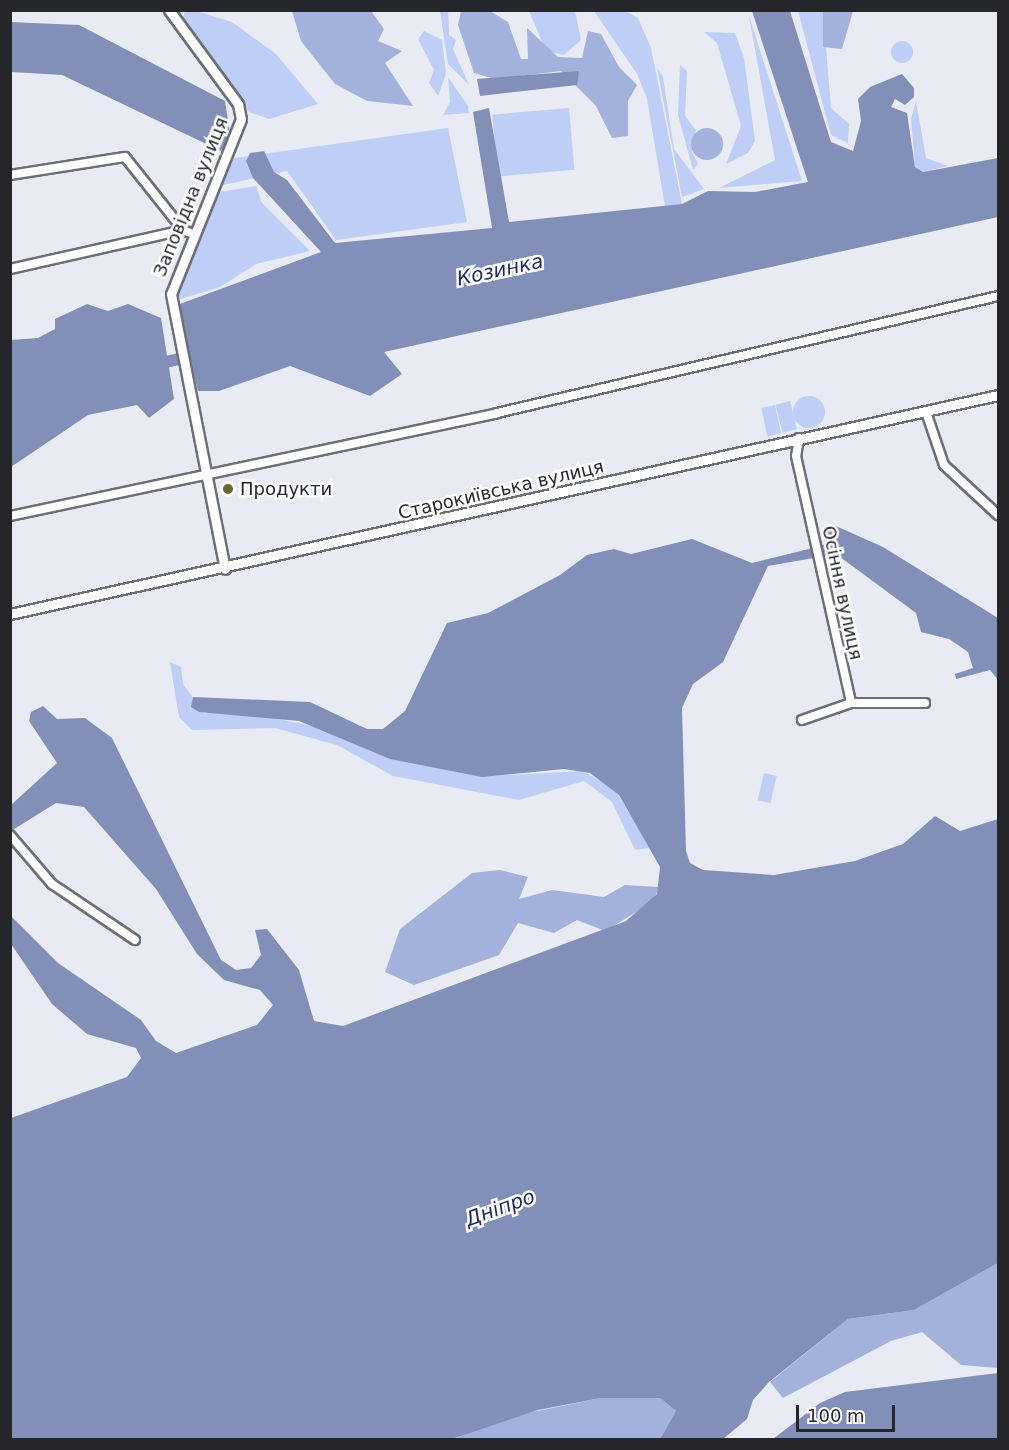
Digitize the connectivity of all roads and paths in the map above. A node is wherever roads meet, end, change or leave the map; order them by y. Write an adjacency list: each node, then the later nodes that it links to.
1 (169, 10): 4 (street, Заповідна вулиця)
2 (10, 175): 3 (street)
3 (183, 230): 4 (street); 5 (street)
4 (193, 234): 10 (street, Заповідна вулиця)
5 (10, 269)
6 (999, 296): 10 (street)
7 (999, 395): 8 (street, Старокиївська вулиця)
8 (926, 412): 9 (street, Старокиївська вулиця); 11 (street)
9 (799, 438): 13 (street, Старокиївська вулиця); 16 (street, Осіння вулиця)
10 (205, 474): 12 (street); 13 (street, Заповідна вулиця)
11 (999, 515)
12 (10, 516)
13 (225, 569): 14 (street, Старокиївська вулиця)
14 (10, 614)
15 (925, 703): 16 (street)
16 (850, 704): 17 (street)
17 (802, 720)
18 (12, 838): 19 (street)
19 (135, 940)

